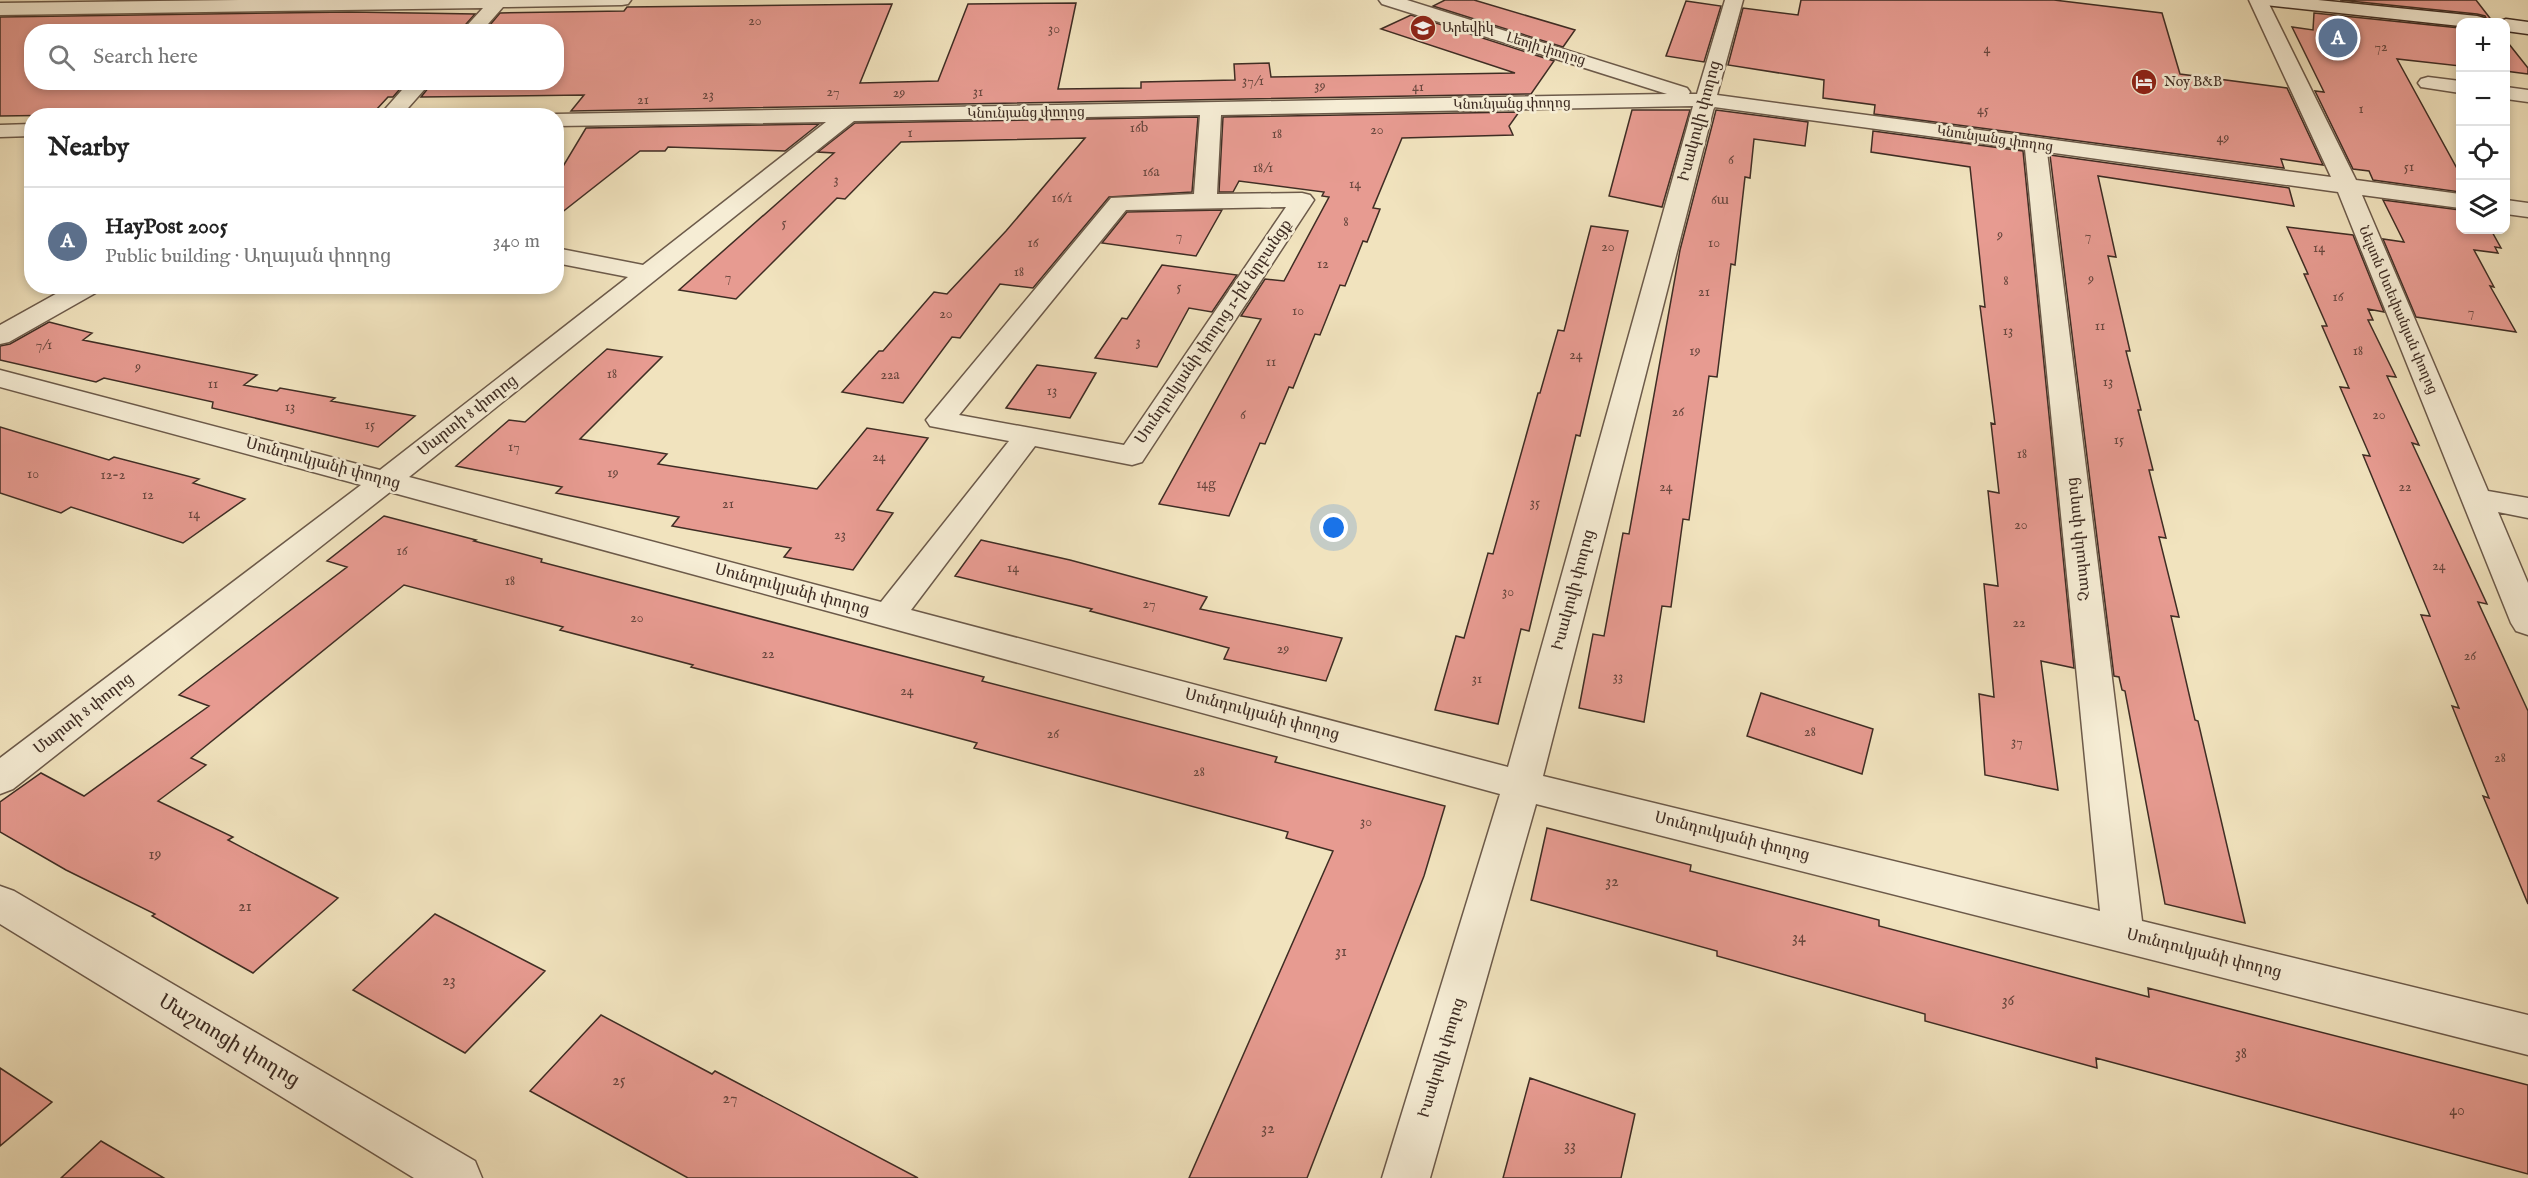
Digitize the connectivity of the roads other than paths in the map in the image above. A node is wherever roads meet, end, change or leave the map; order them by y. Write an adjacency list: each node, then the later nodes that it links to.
1 (622, 0): 6 (street)
2 (1388, 0): 12 (street, Լեոյի փողոց)
3 (1734, 0): 18 (street, Իսակովի փողոց)
4 (2258, 0): 27 (street, Նելսոն Ստեփանյան փողոց)
5 (2265, 0): 8 (street)
6 (499, 1): 7 (street); 9 (street)
7 (0, 9)
8 (2456, 20)
9 (477, 24)
10 (2510, 26): 11 (street)
11 (2528, 28)
12 (1594, 64): 18 (street, Լեոյի փողոց); 19 (street)
13 (2428, 83): 14 (street)
14 (2456, 86)
15 (413, 90): 20 (street)
16 (2510, 94): 17 (street)
17 (2528, 96)
18 (1705, 100): 19 (street, Կնունյանց փողոց); 26 (street, Կնունյանց փողոց); 44 (street, Իսակովի փողոց)
19 (1569, 103): 21 (street, Կնունյանց փողոց)
20 (397, 108)
21 (1211, 109): 22 (street, Կնունյանց փողոց); 29 (street)
22 (847, 116): 23 (street, Կնունյանց փողոց); 33 (street, Մարտի 8 փողոց)
23 (564, 120)
24 (24, 130): 25 (street)
25 (0, 131)
26 (2035, 144): 27 (street, Կնունյանց փողոց); 46 (street, Չապաևի փողոց)
27 (2347, 186): 28 (street, Կնունյանց փողոց); 39 (street, Նելսոն Ստեփանյան փողոց)
28 (2456, 200)
29 (1205, 201): 37 (street, Սունդուկյանի փողոց 1-ին նրբանցք); 37 (street, Սունդուկյանի փողոց 1-ին նրբանցք)
30 (2510, 208): 31 (street)
31 (2528, 210)
32 (564, 257): 33 (street)
33 (648, 273): 38 (street, Մարտի 8 փողոց)
34 (76, 294): 35 (street)
35 (0, 336)
36 (0, 378): 38 (street, Սունդուկյանի փողոց)
37 (1028, 436): 41 (street)
38 (385, 481): 41 (street, Սունդուկյանի փողոց); 43 (street, Մարտի 8 փողոց)
39 (2476, 498): 40 (street); 42 (street, Նելսոն Ստեփանյան փողոց)
40 (2528, 508)
41 (888, 616): 44 (street, Սունդուկյանի փողոց)
42 (2528, 623)
43 (0, 778)
44 (1521, 784): 46 (street, Սունդուկյանի փողոց); 49 (street, Իսակովի փողոց)
45 (0, 903): 48 (street, Մաշտոցի փողոց)
46 (2123, 933): 47 (street, Սունդուկյանի փողոց)
47 (2528, 1035)
48 (459, 1178)
49 (1406, 1178)

